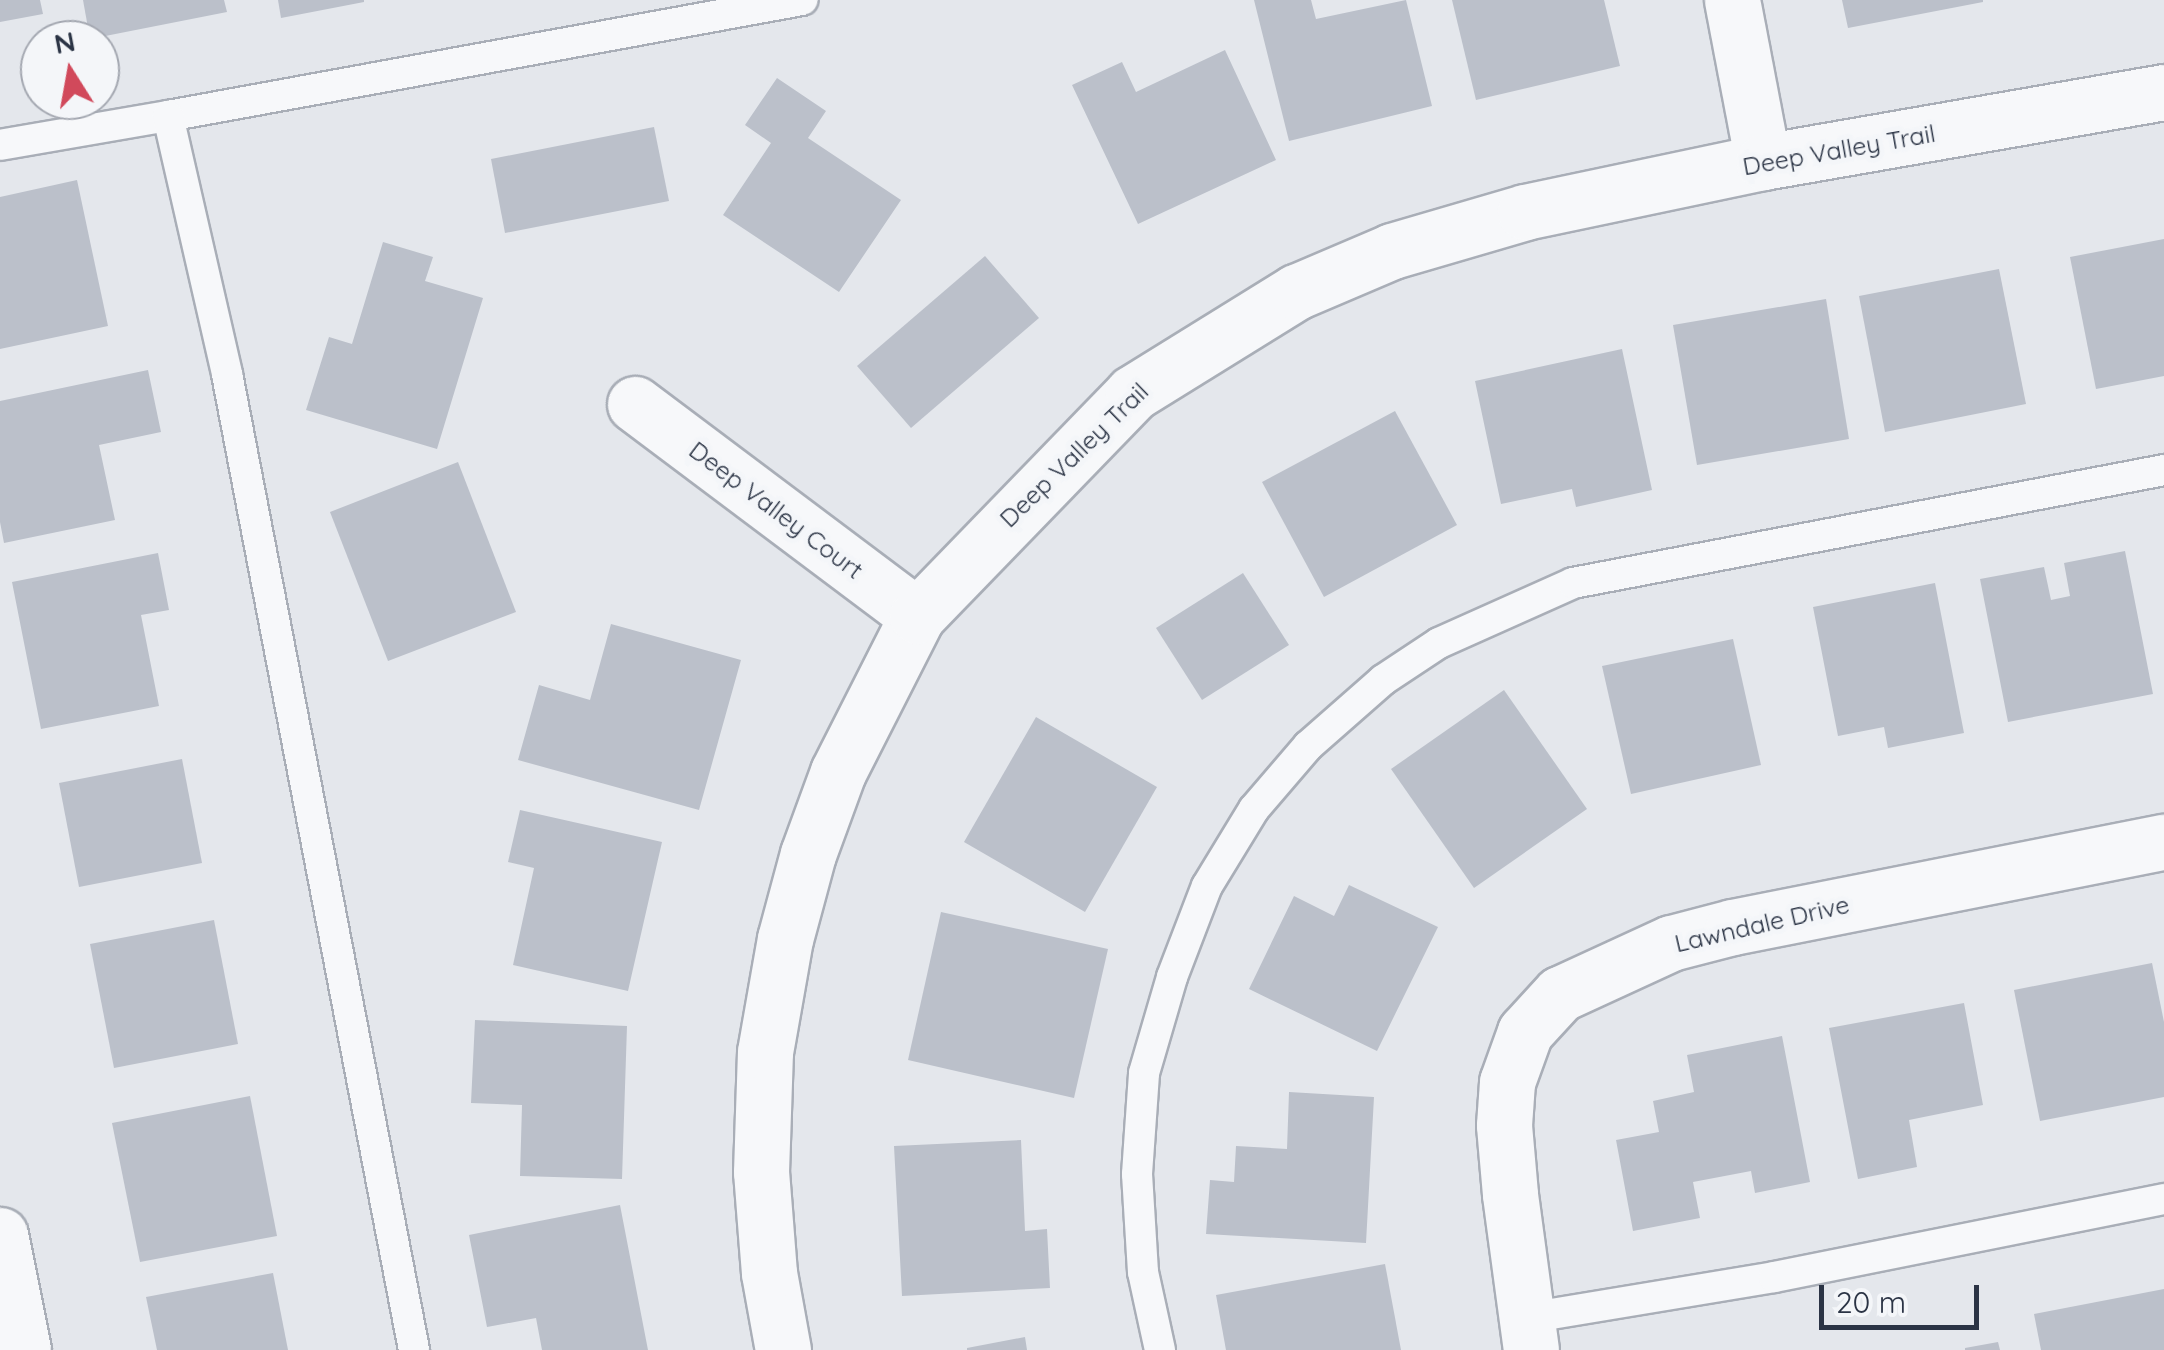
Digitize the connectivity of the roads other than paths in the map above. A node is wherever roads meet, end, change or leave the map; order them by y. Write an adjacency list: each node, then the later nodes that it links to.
1 (802, 0): 4 (lane)
2 (1732, 0): 6 (street)
3 (2164, 92): 6 (street, Deep Valley Trail)
4 (168, 116): 5 (lane); 15 (lane)
5 (0, 145)
6 (1763, 162): 9 (street, Deep Valley Trail)
7 (635, 404): 9 (street, Deep Valley Court)
8 (2164, 470): 17 (lane)
9 (917, 616): 16 (street, Deep Valley Trail)
10 (2164, 842): 13 (street, Lawndale Drive)
11 (2164, 1199): 13 (lane)
12 (0, 1236): 14 (street)
13 (1529, 1334)
14 (22, 1350)
15 (414, 1350)
16 (783, 1350)
17 (1160, 1350)

